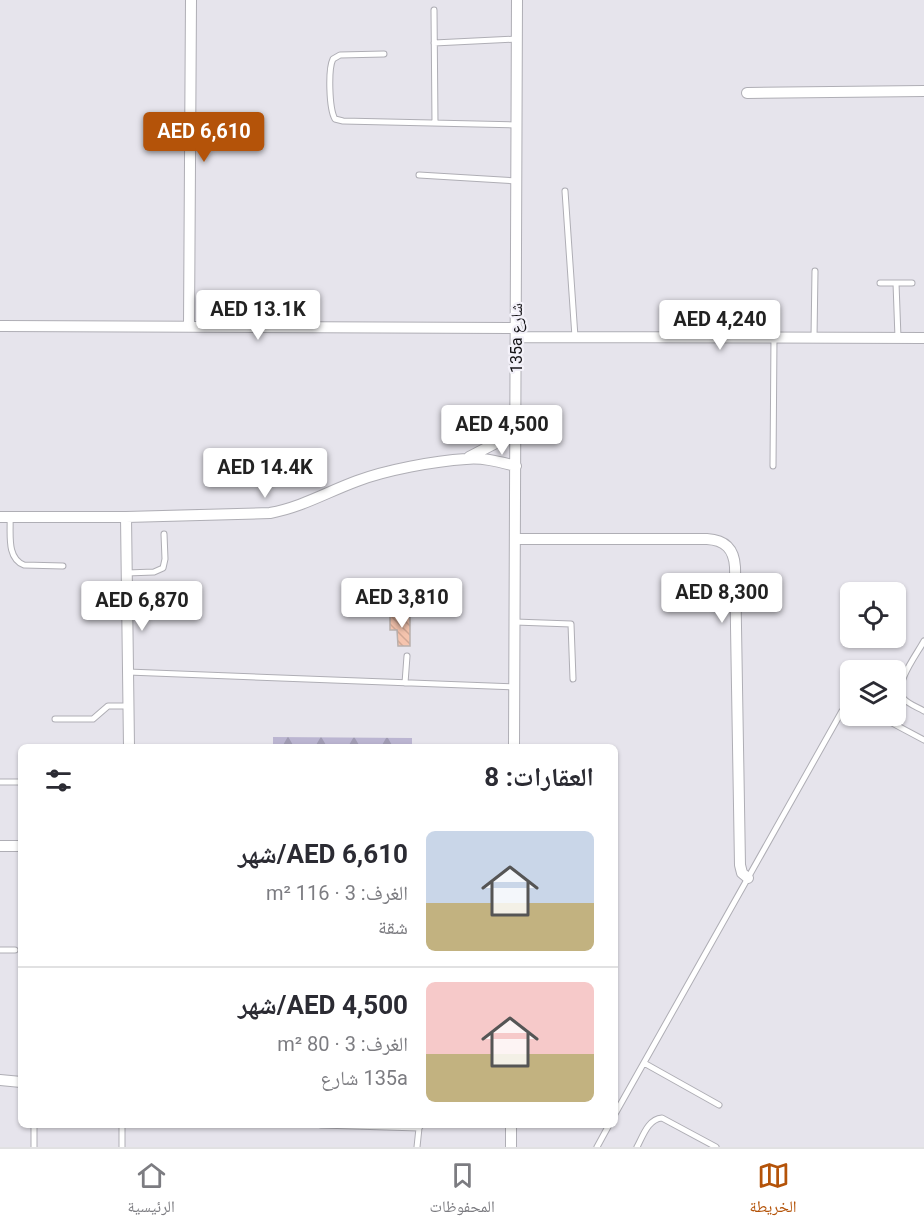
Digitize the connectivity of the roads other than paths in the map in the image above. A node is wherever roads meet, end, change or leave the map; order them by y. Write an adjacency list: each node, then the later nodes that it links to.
1 (191, 0): 18 (street)
2 (517, 0): 4 (street, 135a شارع)
3 (434, 10): 5 (lane)
4 (517, 39): 5 (lane); 10 (street, 135a شارع)
5 (434, 44): 9 (lane)
6 (384, 54): 9 (lane)
7 (924, 91): 8 (street)
8 (747, 93)
9 (435, 123): 10 (lane)
10 (517, 124): 12 (street, 135a شارع)
11 (419, 175): 12 (lane)
12 (517, 181): 20 (street, 135a شارع)
13 (565, 191): 21 (lane)
14 (815, 271): 23 (lane)
15 (880, 283): 16 (lane)
16 (896, 283): 17 (lane); 24 (lane)
17 (912, 283)
18 (189, 326): 19 (street); 20 (street)
19 (0, 327)
20 (517, 332): 21 (street); 26 (street, 135a شارع)
21 (575, 337): 22 (street)
22 (774, 337): 23 (street); 29 (lane)
23 (814, 337): 24 (street)
24 (898, 338): 25 (street)
25 (924, 338)
26 (516, 422): 27 (street); 28 (street, 135a شارع)
27 (466, 458): 28 (street); 31 (street)
28 (516, 466): 33 (street, 135a شارع)
29 (773, 466)
30 (5, 517): 31 (street); 34 (lane)
31 (126, 517): 35 (street)
32 (164, 534): 35 (lane)
33 (515, 539): 36 (street, 135a شارع); 55 (street)
34 (63, 566)
35 (127, 573): 39 (street)
36 (514, 622): 40 (lane); 42 (street, 135a شارع)
37 (924, 641): 44 (lane)
38 (407, 656): 41 (lane)
39 (128, 672): 41 (lane); 43 (street)
40 (573, 679)
41 (405, 683): 42 (lane)
42 (514, 687): 50 (street, 135a شارع)
43 (128, 706): 46 (lane); 49 (street)
44 (924, 711)
45 (840, 715): 55 (lane)
46 (55, 719)
47 (898, 726): 48 (lane)
48 (924, 740)
49 (129, 744)
50 (514, 744)
51 (0, 782): 52 (lane)
52 (18, 782)
53 (0, 846): 54 (street)
54 (18, 846)
55 (748, 878): 58 (lane)
56 (0, 950): 57 (lane)
57 (15, 950)
58 (644, 1063): 61 (lane); 62 (lane)
59 (0, 1080): 60 (street)
60 (18, 1082)
61 (719, 1105)
62 (618, 1109)
63 (34, 1128): 68 (lane)
64 (122, 1128): 69 (lane)
65 (420, 1128): 70 (lane)
66 (511, 1128): 71 (street)
67 (607, 1128): 72 (lane)
68 (34, 1147)
69 (122, 1147)
70 (417, 1147)
71 (511, 1147)
72 (597, 1147)
73 (637, 1147): 74 (lane)
74 (716, 1147)

